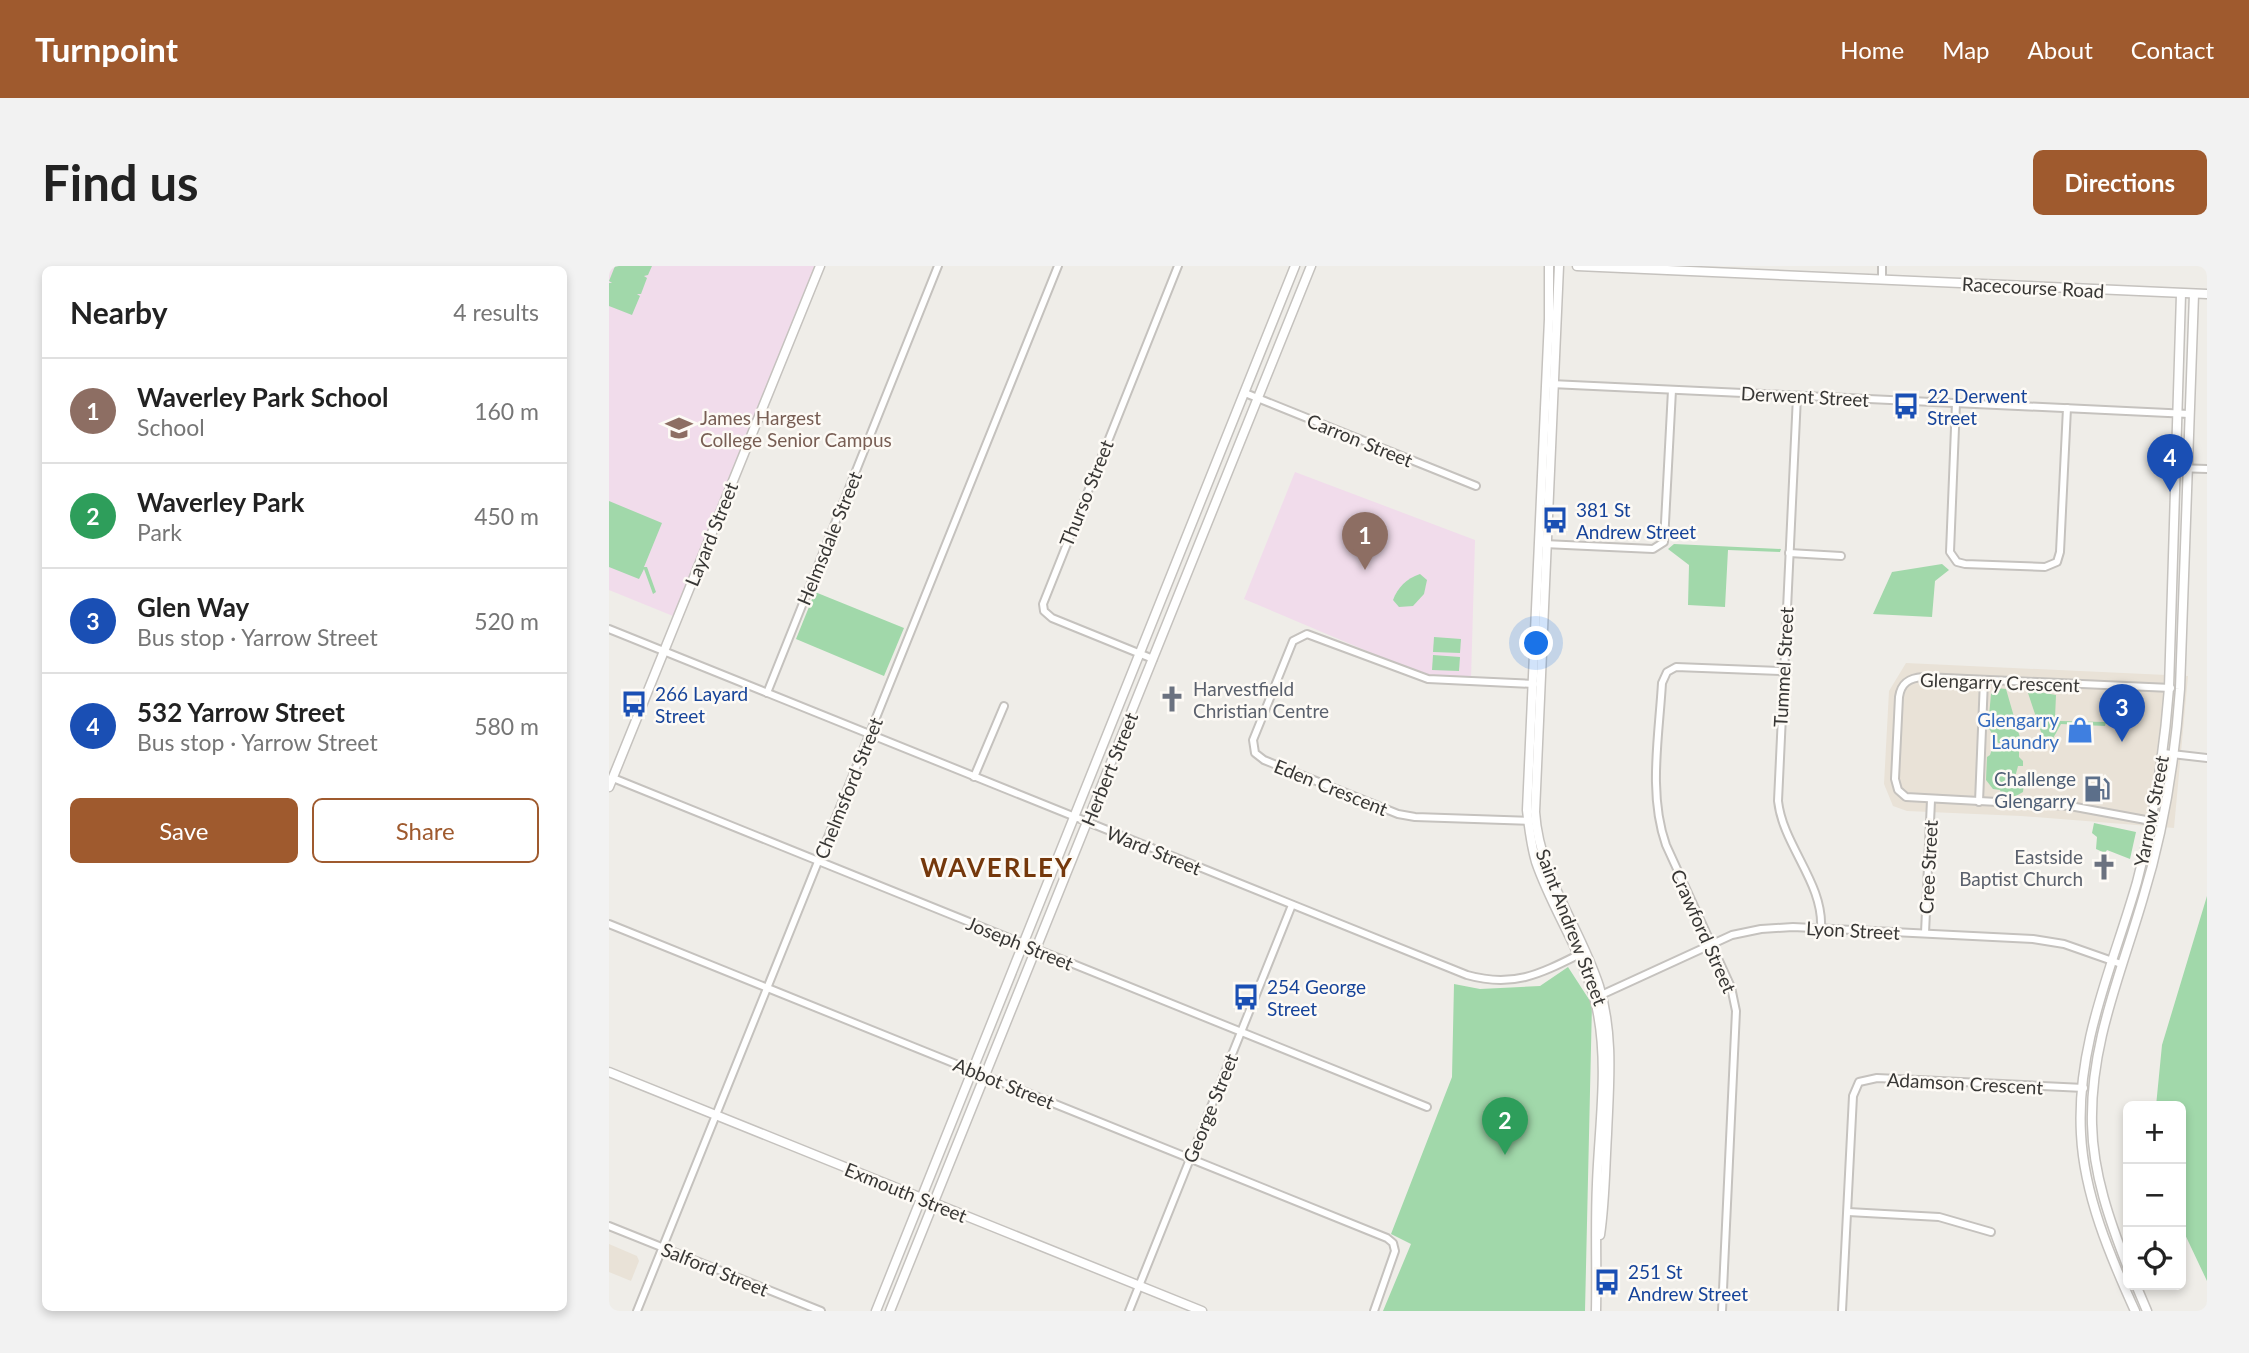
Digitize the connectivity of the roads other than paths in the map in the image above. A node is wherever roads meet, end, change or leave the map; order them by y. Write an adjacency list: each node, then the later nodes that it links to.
1 (814, 266): 14 (street, Layard Street)
2 (820, 266): 14 (street, Layard Street)
3 (938, 266): 45 (street, Helmsdale Street)
4 (1058, 266): 47 (street, Chelmsford Street)
5 (1178, 266): 38 (street, Thurso Street)
6 (1295, 266): 20 (street, Herbert Street)
7 (1311, 266): 22 (street, Herbert Street)
8 (1549, 266): 18 (street, Saint Andrew Street)
9 (1559, 266): 18 (street, Saint Andrew Street)
10 (1577, 266): 11 (street, Racecourse Road)
11 (1598, 266): 13 (street, Racecourse Road)
12 (1882, 266): 13 (street)
13 (1882, 280): 15 (street, Racecourse Road)
14 (813, 281): 37 (street, Layard Street)
15 (2181, 294): 16 (street, Racecourse Road); 25 (street, Yarrow Street)
16 (2194, 294): 17 (street, Racecourse Road); 26 (street, Yarrow Street)
17 (2207, 295)
18 (1550, 384): 19 (street, Derwent Street); 33 (street, Saint Andrew Street)
19 (1672, 390): 21 (street, Derwent Street); 33 (street)
20 (1245, 393): 22 (street, Carron Street); 31 (street, Herbert Street)
21 (1797, 396): 23 (street, Derwent Street); 34 (street, Tummel Street)
22 (1258, 399): 30 (street, Carron Street); 32 (street, Herbert Street)
23 (1956, 403): 24 (street, Derwent Street); 24 (street)
24 (2067, 408): 25 (street, Derwent Street)
25 (2178, 413): 26 (street, Derwent Street); 27 (street, Yarrow Street)
26 (2189, 414): 28 (street, Yarrow Street)
27 (2176, 468): 28 (street); 43 (street, Yarrow Street)
28 (2188, 469): 29 (street); 44 (street, Yarrow Street)
29 (2207, 469)
30 (1476, 486)
31 (1193, 521): 32 (street); 38 (street, Herbert Street)
32 (1206, 526): 39 (street, Herbert Street)
33 (1542, 544): 42 (street, Saint Andrew Street)
34 (1789, 553): 35 (street); 40 (street, Tummel Street)
35 (1841, 556)
36 (609, 629): 37 (street, Ward Street)
37 (664, 651): 45 (street, Ward Street); 52 (street, Layard Street)
38 (1140, 653): 39 (street, Thurso Street); 55 (street, Herbert Street)
39 (1153, 659): 58 (street, Herbert Street)
40 (1783, 671): 63 (street, Tummel Street); 66 (street, Crawford Street)
41 (1984, 680): 43 (street, Glengarry Crescent); 53 (street, Glengarry Crescent); 54 (street)
42 (1536, 684): 56 (street, Saint Andrew Street); 56 (street, Eden Crescent)
43 (2169, 688): 44 (street, Glengarry Crescent); 48 (street, Yarrow Street)
44 (2180, 689): 49 (street, Yarrow Street)
45 (767, 693): 47 (street, Ward Street)
46 (1004, 706): 51 (street)
47 (869, 735): 51 (street, Ward Street); 60 (street, Chelmsford Street)
48 (2163, 752): 49 (street); 57 (street, Yarrow Street)
49 (2173, 754): 50 (street); 59 (street, Yarrow Street)
50 (2207, 758)
51 (974, 777): 55 (street, Ward Street)
52 (611, 783): 60 (street, Joseph Street)
53 (1931, 800): 54 (street, Glengarry Crescent); 64 (street, Cree Street)
54 (1979, 802): 57 (street, Glengarry Crescent)
55 (1074, 817): 58 (street, Ward Street); 65 (street, Herbert Street)
56 (1531, 820): 68 (street, Saint Andrew Street)
57 (2152, 821): 59 (street, Glengarry Crescent); 69 (street, Yarrow Street)
58 (1087, 823): 61 (street, Ward Street); 67 (street, Herbert Street)
59 (2162, 823): 70 (street, Yarrow Street)
60 (818, 861): 65 (street, Joseph Street); 71 (street, Chelmsford Street)
61 (1292, 905): 68 (street, Ward Street); 73 (street, George Street)
62 (609, 924): 71 (street, Abbot Street)
63 (1821, 929): 64 (street, Lyon Street); 66 (street, Lyon Street)
64 (1924, 933): 69 (street, Lyon Street)
65 (1023, 944): 67 (street, Joseph Street); 74 (street, Herbert Street)
66 (1712, 944): 72 (street, Lyon Street); 99 (street, Crawford Street)
67 (1036, 949): 73 (street, Joseph Street); 76 (street, Herbert Street)
68 (1582, 954): 72 (street, Saint Andrew Street)
69 (2111, 961): 70 (street, Lyon Street); 77 (street, Yarrow Street)
70 (2121, 964): 78 (street, Yarrow Street)
71 (767, 988): 74 (street, Abbot Street); 80 (street, Chelmsford Street)
72 (1598, 997): 98 (street, Saint Andrew Street)
73 (1241, 1032): 79 (street, Joseph Street); 81 (street, George Street)
74 (972, 1071): 76 (street, Abbot Street); 82 (street, Herbert Street)
75 (609, 1072): 80 (street, Exmouth Street)
76 (985, 1076): 81 (street, Abbot Street); 83 (street, Herbert Street)
77 (2082, 1088): 78 (street, Adamson Crescent); 84 (street, Adamson Crescent); 101 (street, Yarrow Street)
78 (2092, 1089): 88 (street, Yarrow Street)
79 (1427, 1107)
80 (716, 1115): 82 (street, Exmouth Street); 87 (street, Chelmsford Street)
81 (1190, 1158): 89 (street, George Street); 97 (street, Abbot Street)
82 (921, 1198): 83 (street, Exmouth Street); 93 (street, Herbert Street)
83 (933, 1203): 89 (street, Exmouth Street); 94 (street, Herbert Street)
84 (1847, 1212): 86 (street); 100 (street, Adamson Crescent)
85 (609, 1226): 87 (street, Salford Street)
86 (1991, 1232)
87 (663, 1248): 91 (street, Chelmsford Street); 92 (street, Salford Street)
88 (2123, 1254)
89 (1139, 1285): 95 (street, George Street); 96 (street, Exmouth Street)
90 (2138, 1290): 102 (street)
91 (637, 1311)
92 (821, 1311)
93 (876, 1311)
94 (890, 1311)
95 (1129, 1311)
96 (1202, 1311)
97 (1374, 1311)
98 (1596, 1311)
99 (1722, 1311)
100 (1842, 1311)
101 (2135, 1311)
102 (2147, 1311)

